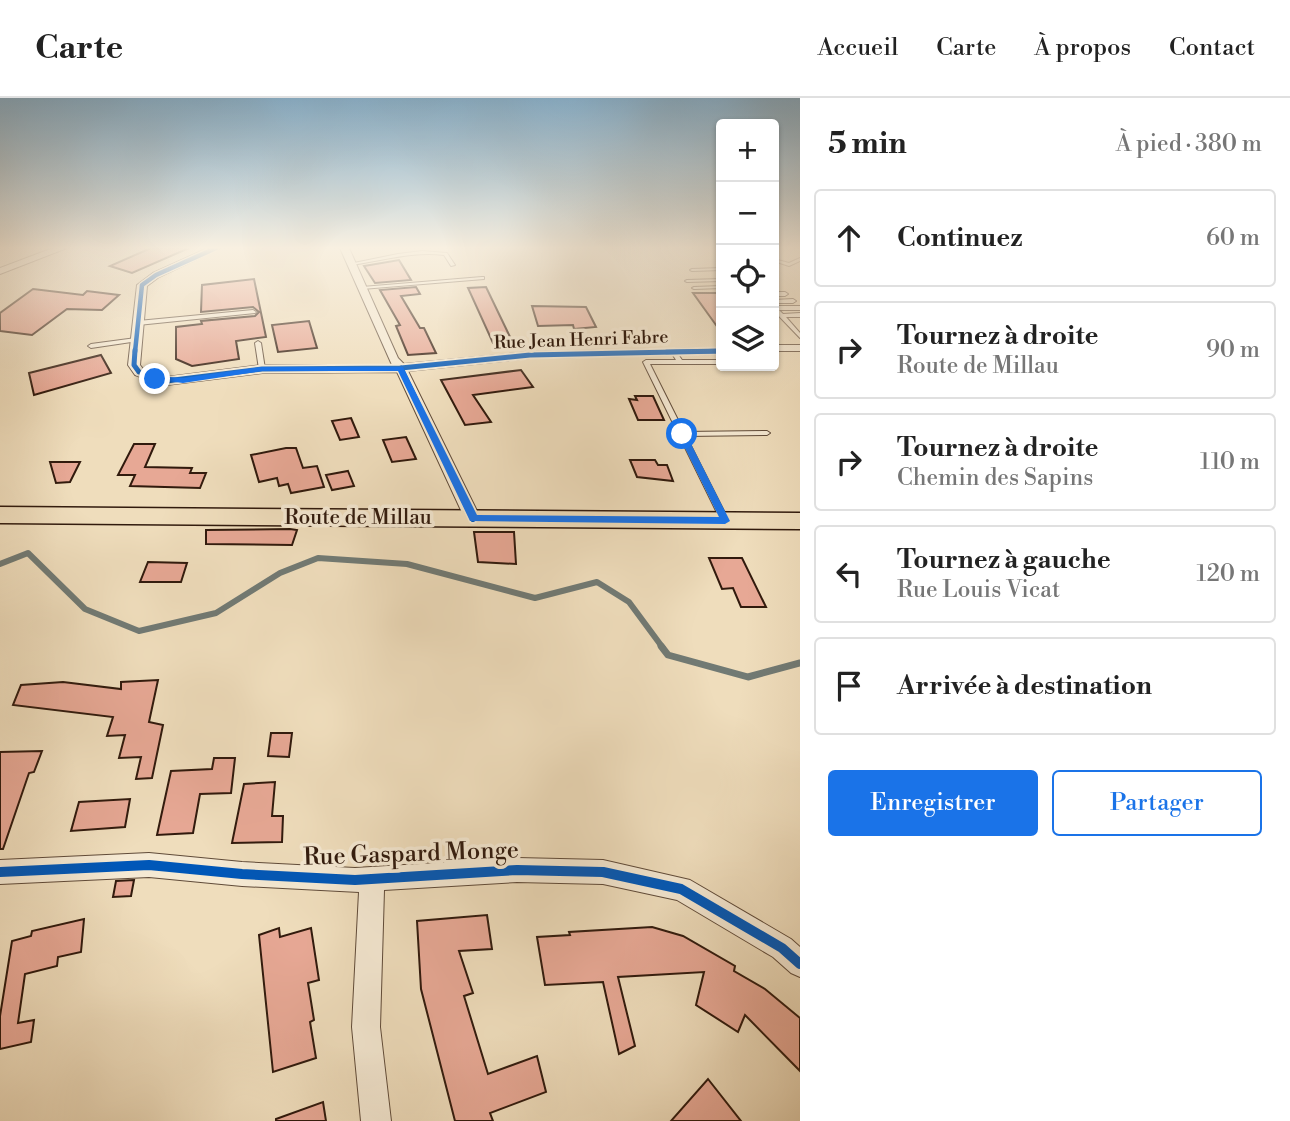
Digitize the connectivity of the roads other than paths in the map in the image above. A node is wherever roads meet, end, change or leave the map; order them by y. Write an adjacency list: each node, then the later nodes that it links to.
1 (141, 296): 11 (street)
2 (365, 296): 22 (street)
3 (779, 301): 4 (lane)
4 (793, 301)
5 (800, 308): 7 (lane)
6 (253, 312): 11 (lane)
7 (779, 312)
8 (779, 312): 10 (lane)
9 (779, 314): 12 (lane)
10 (800, 315)
11 (138, 323): 14 (street)
12 (796, 328): 13 (lane)
13 (800, 336)
14 (136, 340): 16 (lane); 23 (street, Rue Jean Henri Fabre)
15 (258, 343): 23 (lane)
16 (91, 346)
17 (779, 348): 18 (street)
18 (800, 348)
19 (716, 352): 20 (street, Rue Jean Henri Fabre)
20 (677, 357): 21 (lane); 22 (street, Rue Jean Henri Fabre); 25 (lane)
21 (716, 361)
22 (401, 368): 23 (street, Rue Jean Henri Fabre); 27 (street)
23 (262, 369)
24 (767, 433): 25 (lane)
25 (682, 434): 28 (lane)
26 (0, 515): 27 (main road, Route de Millau)
27 (473, 519): 28 (main road, Route de Millau)
28 (725, 521): 29 (main road, Route de Millau)
29 (800, 521)
30 (0, 872): 31 (street, Rue Gaspard Monge)
31 (372, 879): 32 (street, Rue Gaspard Monge); 33 (street)
32 (800, 964)
33 (376, 1121)

